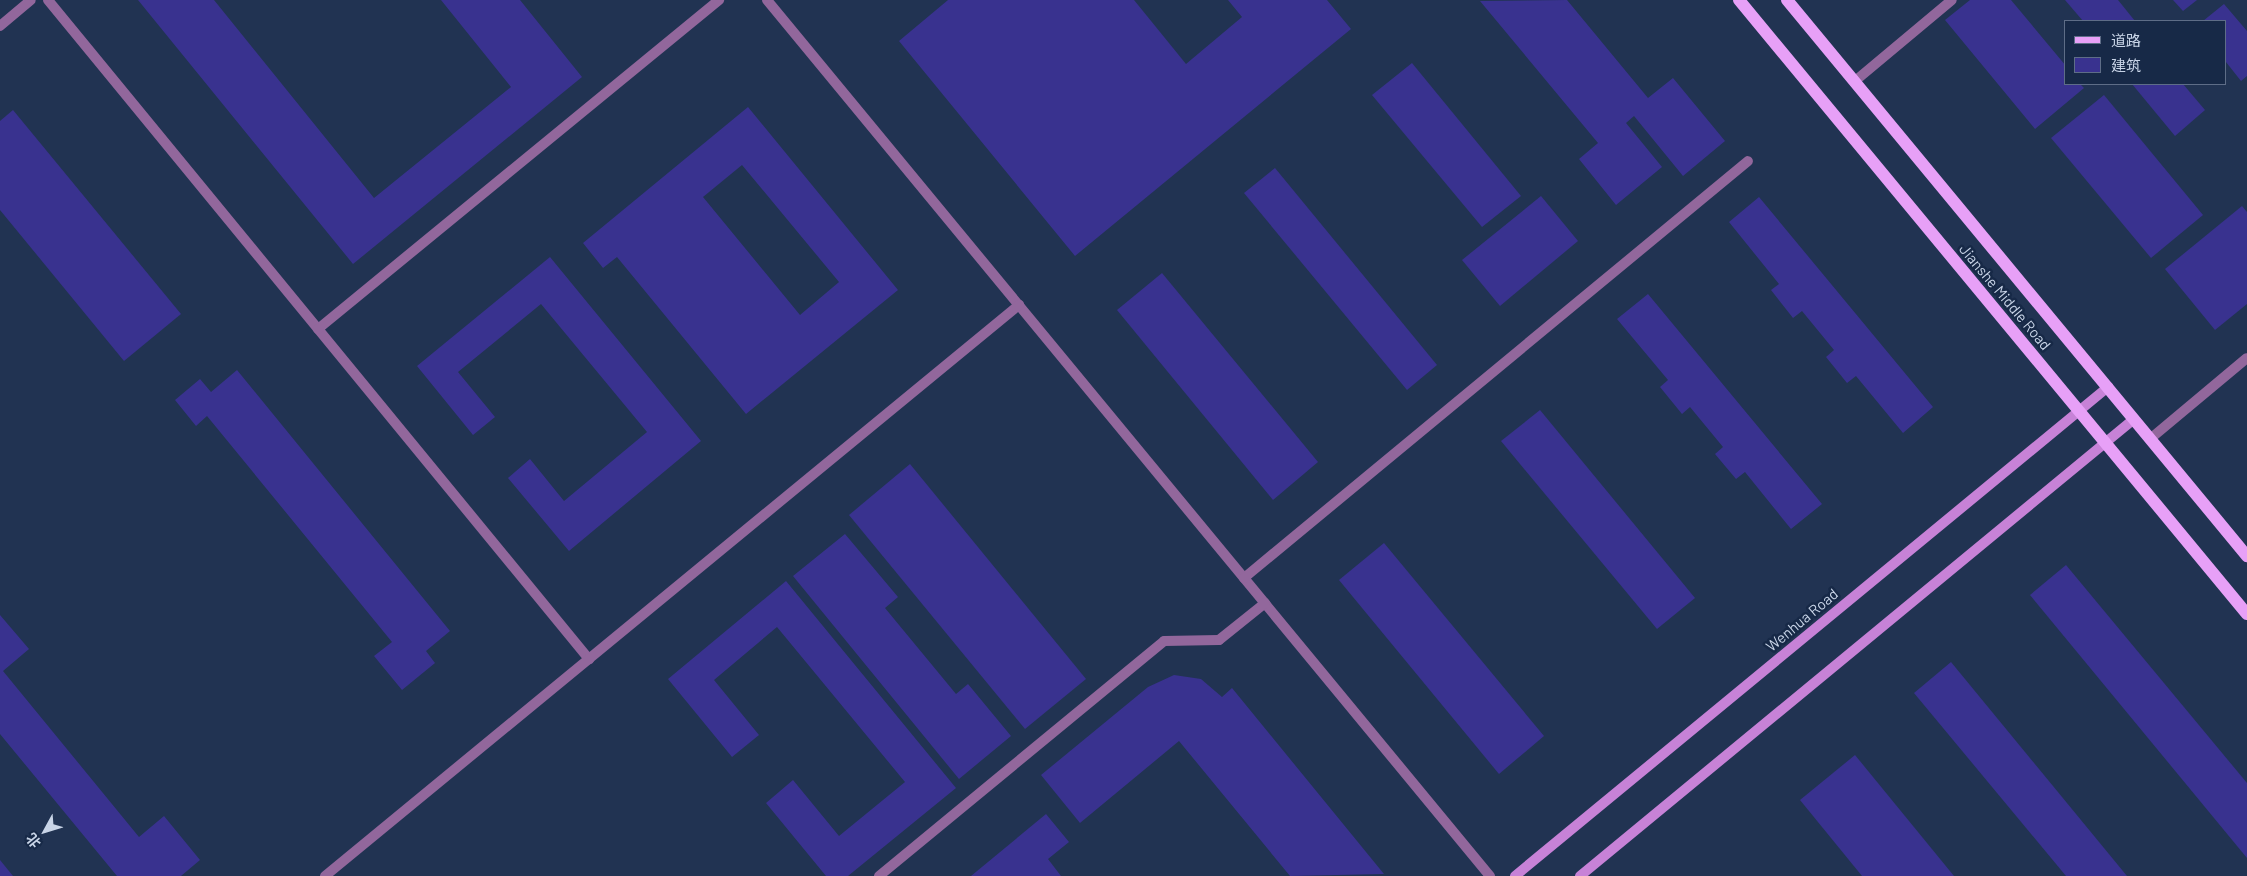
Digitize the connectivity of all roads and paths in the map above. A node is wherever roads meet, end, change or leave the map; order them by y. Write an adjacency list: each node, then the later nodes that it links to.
1 (31, 0): 8 (street)
2 (48, 0): 12 (street)
3 (719, 0): 12 (street)
4 (767, 0): 11 (street)
5 (1739, 0): 15 (main road, Jianshe Middle Road)
6 (1787, 0): 9 (main road, Jianshe Middle Road)
7 (1952, 0): 9 (street)
8 (0, 26)
9 (1855, 81): 14 (main road, Jianshe Middle Road)
10 (1748, 161): 20 (street)
11 (1019, 305): 20 (street); 23 (street)
12 (318, 329): 23 (street)
13 (2247, 358): 17 (street)
14 (2108, 387): 15 (main road, Wenhua Road); 16 (main road, Jianshe Middle Road)
15 (2079, 411): 18 (main road, Jianshe Middle Road); 27 (main road, Wenhua Road)
16 (2134, 419): 17 (main road, Jianshe Middle Road); 18 (main road)
17 (2150, 439): 19 (main road, Jianshe Middle Road)
18 (2106, 443): 22 (main road, Jianshe Middle Road); 28 (main road)
19 (2247, 556)
20 (1244, 578): 21 (street)
21 (1265, 603): 25 (street); 26 (street)
22 (2247, 614)
23 (589, 659): 24 (street)
24 (325, 876)
25 (879, 876)
26 (1490, 876)
27 (1515, 876)
28 (1580, 876)

